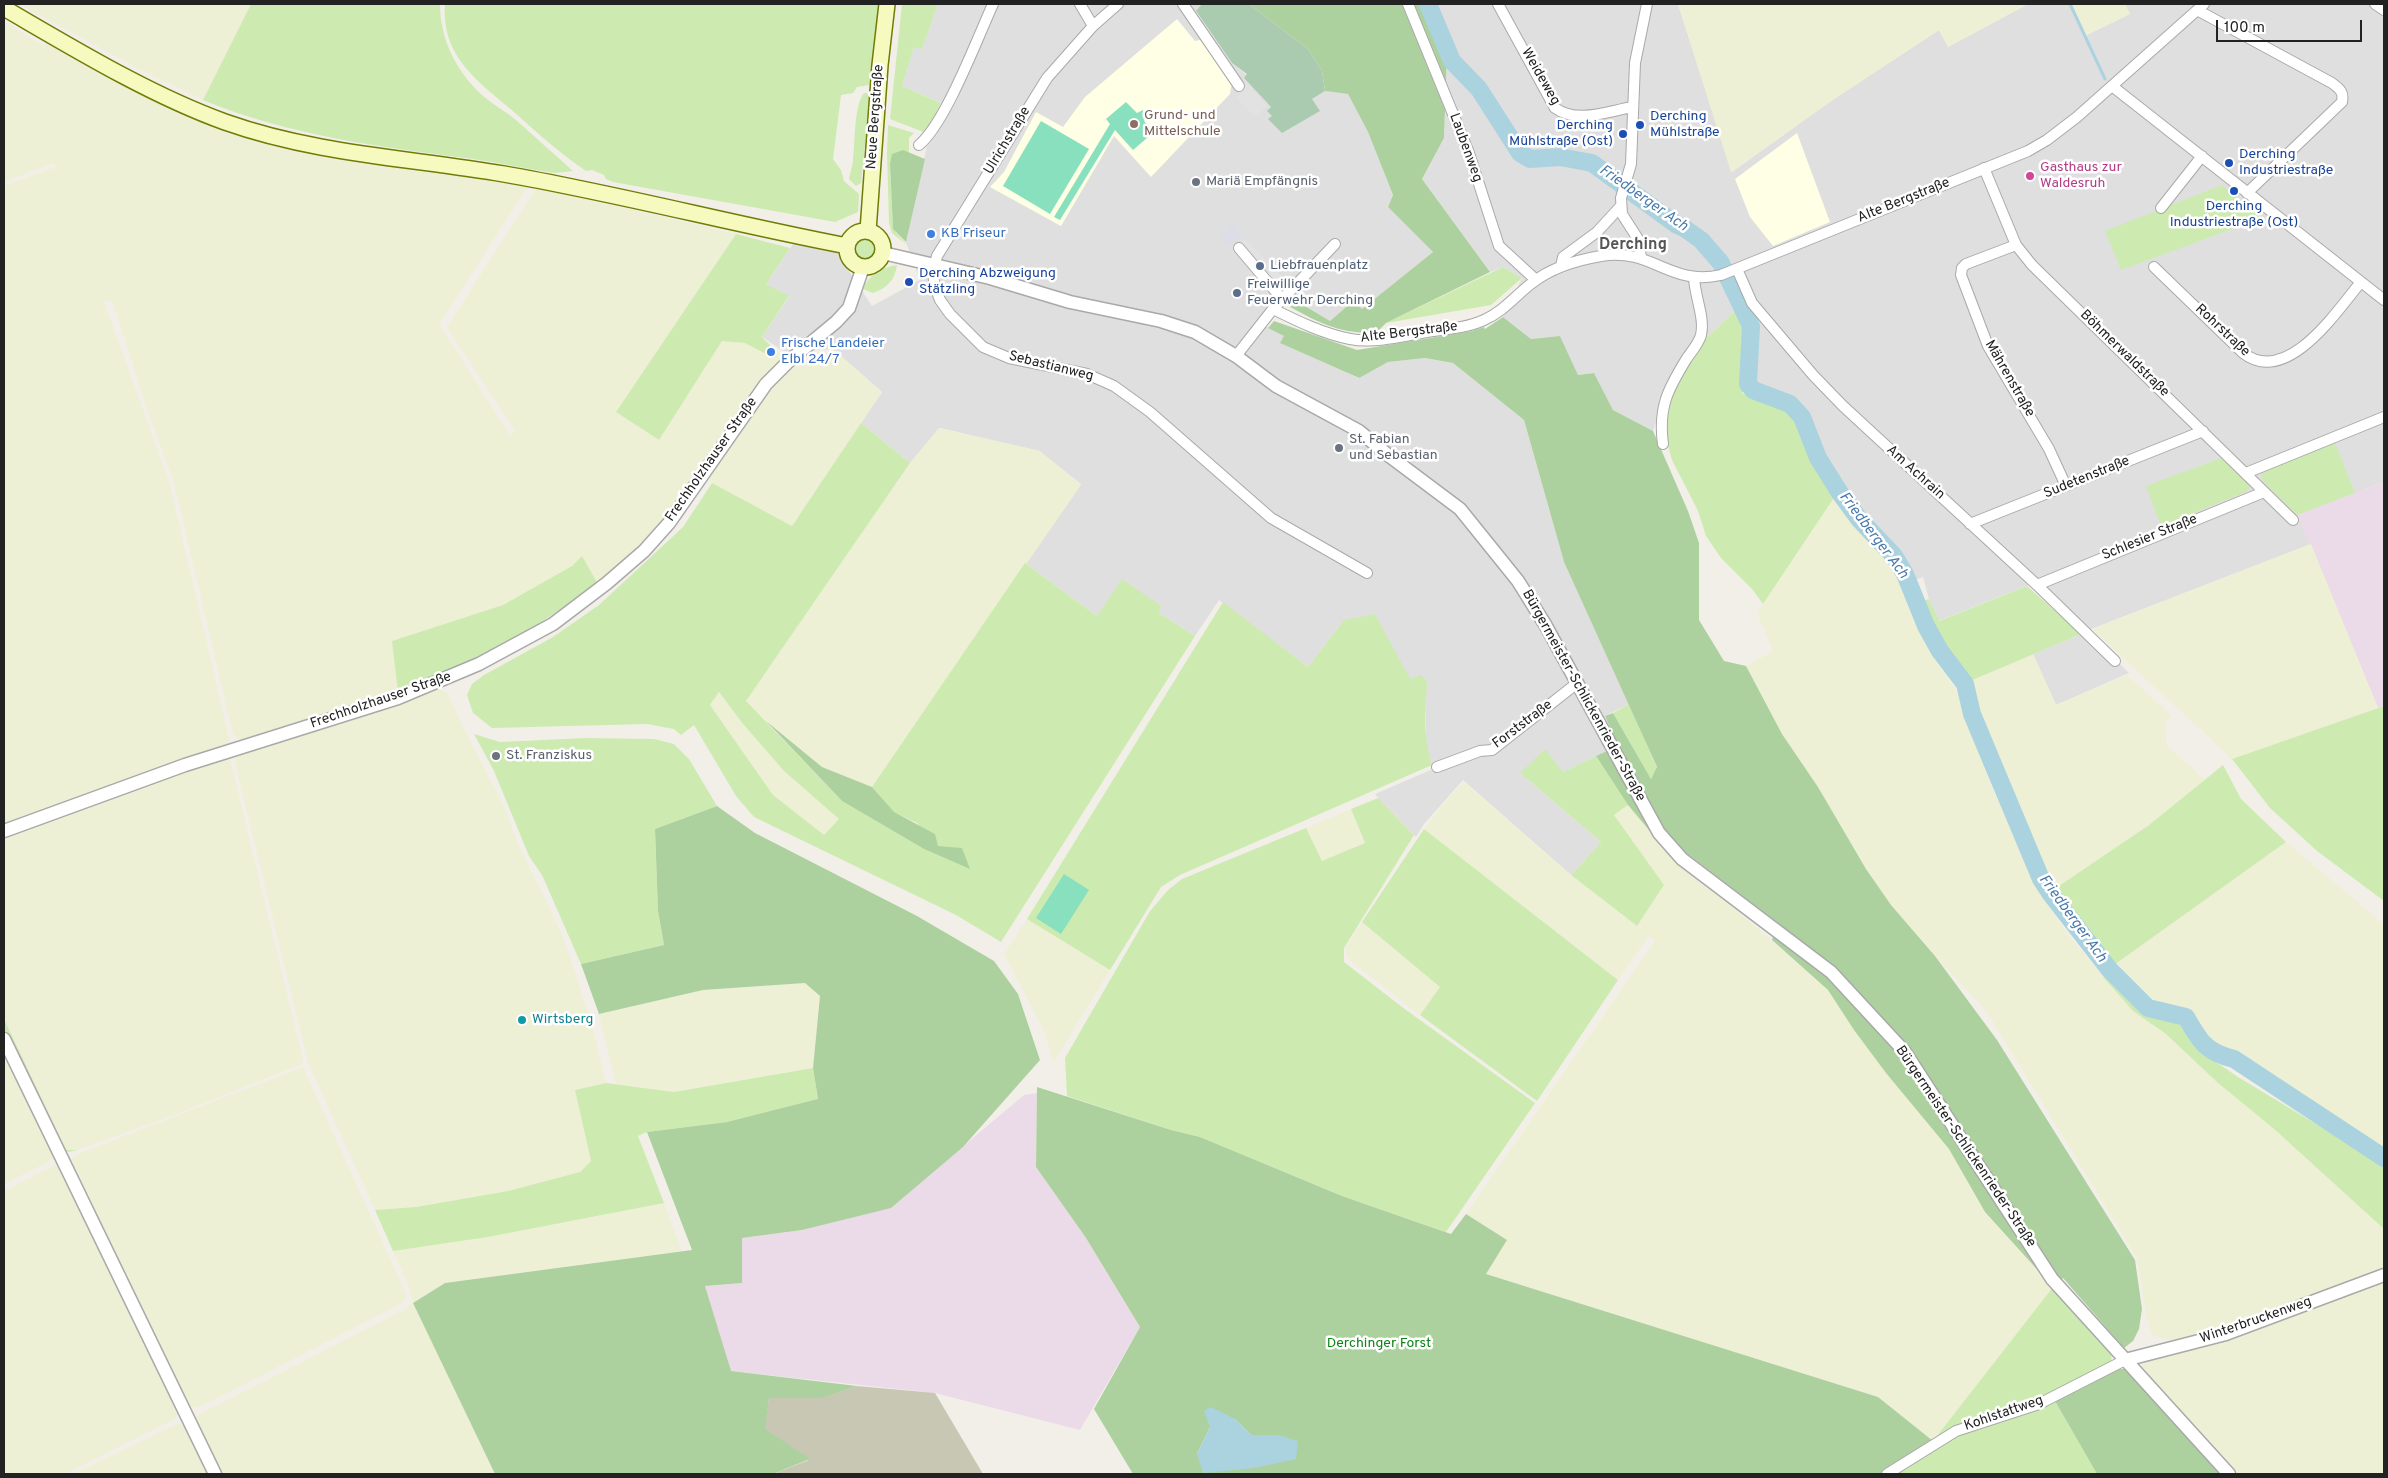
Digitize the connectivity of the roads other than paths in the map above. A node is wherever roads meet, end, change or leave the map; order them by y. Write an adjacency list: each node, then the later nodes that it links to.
1 (887, 4): 23 (main road, Neue Bergstraße)
2 (993, 4): 17 (street)
3 (1080, 4): 13 (street)
4 (1118, 4): 13 (street, Ulrichstraße)
5 (1183, 4): 14 (street)
6 (1408, 4): 36 (street, Laubenweg)
7 (1498, 4): 16 (street, Weideweg)
8 (1647, 4): 16 (street)
9 (2375, 4): 12 (street)
10 (2200, 7): 15 (street, Alte Bergstraße); 20 (street)
11 (4, 8): 26 (main road)
12 (2384, 10)
13 (1093, 26): 30 (street, Ulrichstraße)
14 (1239, 86)
15 (2112, 86): 18 (street); 19 (street, Alte Bergstraße)
16 (1633, 107): 21 (street)
17 (919, 145)
18 (2202, 156): 20 (street); 22 (street)
19 (1984, 168): 25 (street, Böhmerwaldstraße); 34 (street, Alte Bergstraße)
20 (2247, 193): 37 (street)
21 (1620, 207): 29 (street); 31 (street, Alte Bergstraße)
22 (2161, 208)
23 (868, 231): 26 (main road); 28 (main road)
24 (1335, 244): 38 (street)
25 (2016, 245): 43 (street, Böhmerwaldstraße); 46 (street, Mährenstraße)
26 (847, 246): 32 (main road)
27 (1239, 248): 38 (street)
28 (884, 253): 30 (street, Bürgermeister-Schlickenrieder-Straße); 32 (main road)
29 (1641, 258): 31 (street, Alte Bergstraße); 35 (street, Alte Bergstraße)
30 (935, 264): 41 (street, Bürgermeister-Schlickenrieder-Straße); 50 (street, Sebastianweg)
31 (1561, 266): 36 (street, Alte Bergstraße)
32 (863, 267): 55 (street, Frechholzhauser Straße)
33 (2154, 267): 37 (street, Rohrstraße)
34 (1734, 270): 35 (street, Alte Bergstraße); 49 (street, Am Achrain)
35 (1694, 278): 44 (street)
36 (1536, 280): 40 (street, Alte Bergstraße)
37 (2361, 282): 39 (street)
38 (1282, 299): 40 (street)
39 (2384, 300)
40 (1273, 309): 41 (street)
41 (1236, 356): 53 (street, Bürgermeister-Schlickenrieder-Straße)
42 (2384, 417): 45 (street)
43 (2204, 431): 45 (street, Böhmerwaldstraße); 46 (street, Sudetenstraße)
44 (1662, 444)
45 (2246, 473): 47 (street, Böhmerwaldstraße)
46 (2066, 486): 49 (street, Sudetenstraße)
47 (2264, 492): 48 (street, Böhmerwaldstraße); 51 (street, Schlesier Straße)
48 (2293, 520)
49 (1970, 524): 51 (street, Am Achrain)
50 (1367, 573)
51 (2037, 585): 52 (street, Am Achrain)
52 (2115, 661)
53 (1576, 684): 54 (street, Forststraße); 58 (street, Bürgermeister-Schlickenrieder-Straße)
54 (1437, 768)
55 (4, 831)
56 (4, 1039): 59 (street)
57 (2384, 1275): 58 (street, Winterbruckenweg)
58 (2125, 1360): 60 (street, Kohlstattweg); 61 (street, Bürgermeister-Schlickenrieder-Straße)
59 (215, 1474)
60 (1887, 1474)
61 (2229, 1474)

